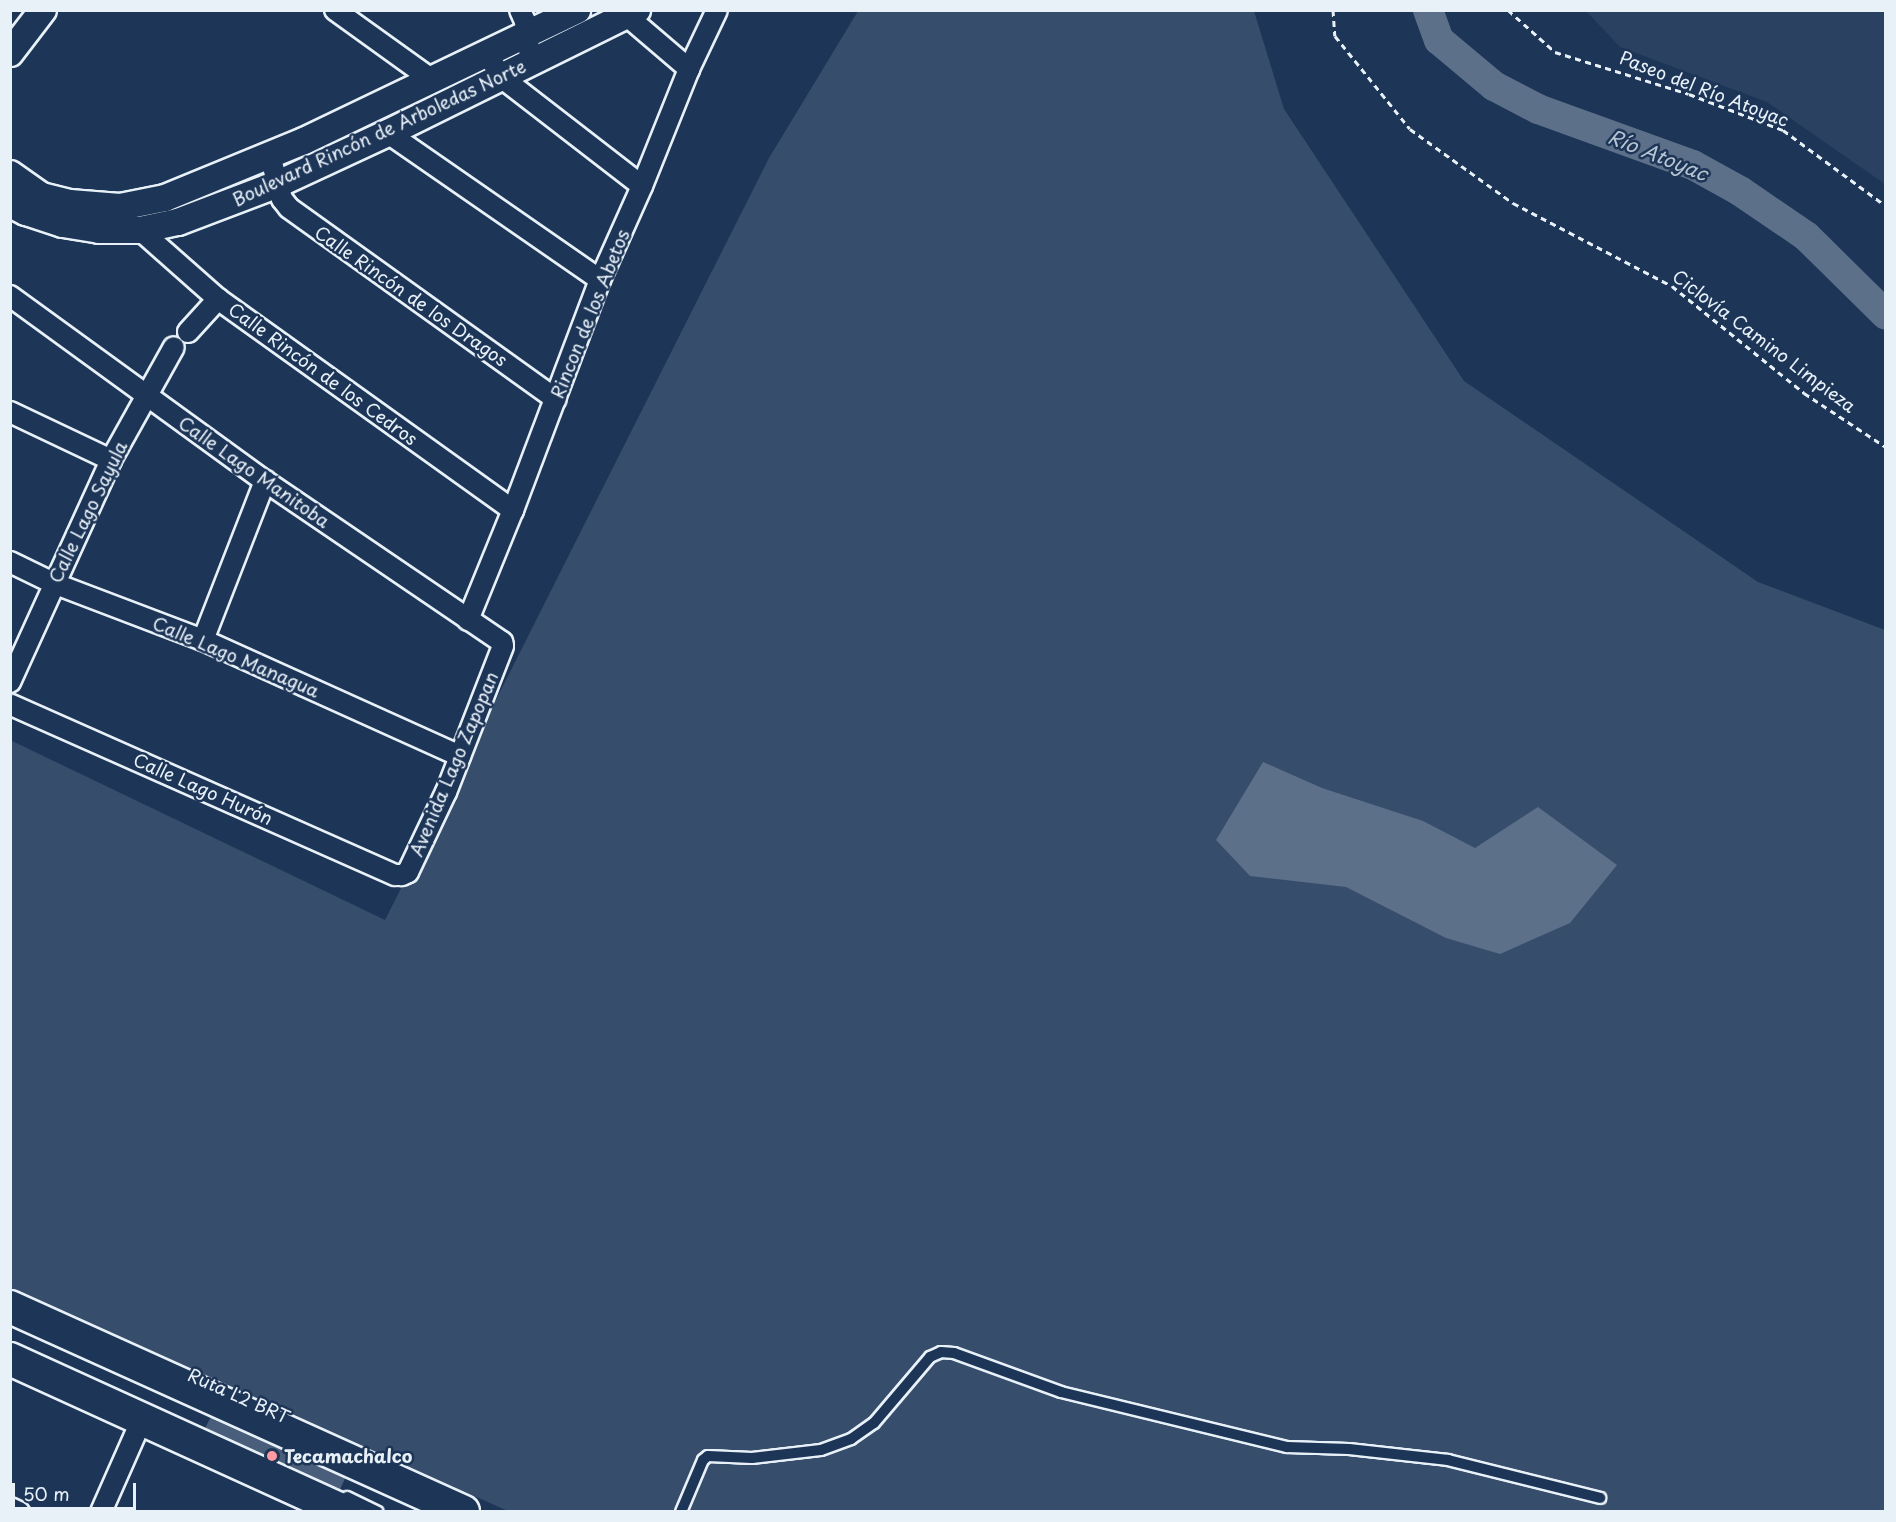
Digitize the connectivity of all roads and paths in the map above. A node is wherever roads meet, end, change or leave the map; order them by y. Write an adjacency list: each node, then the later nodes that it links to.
1 (43, 10): 10 (street)
2 (335, 10): 15 (street)
3 (520, 10): 9 (street)
4 (577, 10): 9 (street, Boulevard Rincón de Arboledas Norte)
5 (717, 10): 13 (street, Rincon de los Abetos)
6 (1333, 10): 34 (path, Ciclovía Camino Limpieza)
7 (1508, 10): 24 (path, Paseo del Río Atoyac)
8 (632, 13): 12 (street, Boulevard Rincón de Arboledas Norte); 13 (street)
9 (527, 36): 11 (street, Boulevard Rincón de Arboledas Norte); 12 (street)
10 (10, 53)
11 (488, 54): 14 (street); 15 (street, Boulevard Rincón de Arboledas Norte)
12 (531, 63): 14 (street, Boulevard Rincón de Arboledas Norte)
13 (689, 69): 22 (street, Rincon de los Abetos)
14 (501, 77): 16 (street, Boulevard Rincón de Arboledas Norte); 22 (street)
15 (431, 79): 17 (street, Boulevard Rincón de Arboledas Norte)
16 (388, 134): 19 (street, Boulevard Rincón de Arboledas Norte); 26 (street)
17 (304, 141): 18 (street, Boulevard Rincón de Arboledas Norte); 19 (street)
18 (270, 156): 20 (street, Boulevard Rincón de Arboledas Norte); 21 (street, Calle Rincón de los Dragos)
19 (317, 164): 21 (street, Boulevard Rincón de Arboledas Norte)
20 (10, 174)
21 (278, 184): 25 (street, Boulevard Rincón de Arboledas Norte); 32 (street, Calle Rincón de los Dragos)
22 (642, 186): 26 (street, Rincon de los Abetos)
23 (10, 204): 25 (street, Boulevard Rincón de Arboledas Norte)
24 (1886, 206)
25 (140, 230): 28 (street, Calle Rincón de los Cedros)
26 (600, 280): 32 (street, Rincon de los Abetos)
27 (10, 296): 31 (street, Calle Lago Manitoba)
28 (218, 299): 29 (street); 37 (street, Calle Rincón de los Cedros)
29 (188, 332)
30 (174, 347): 31 (street, Calle Lago Sayula)
31 (147, 397): 35 (street, Calle Lago Sayula); 36 (street, Calle Lago Manitoba)
32 (556, 399): 37 (street, Rincon de los Abetos)
33 (10, 412): 35 (street)
34 (1886, 447)
35 (111, 460): 39 (street, Calle Lago Sayula)
36 (265, 481): 40 (street, Calle Lago Manitoba); 41 (street)
37 (513, 510): 40 (street, Rincon de los Abetos)
38 (10, 562): 39 (street, Calle Lago Managua)
39 (53, 583): 41 (street, Calle Lago Managua); 43 (street, Calle Lago Sayula)
40 (468, 621): 42 (street, Calle Lago Manitoba)
41 (203, 640): 45 (street, Calle Lago Managua)
42 (502, 642): 45 (street, Avenida Lago Zapopan)
43 (10, 682)
44 (10, 704): 46 (street, Calle Lago Hurón)
45 (460, 756): 46 (street, Avenida Lago Zapopan)
46 (394, 875)
47 (10, 1309): 56 (lane, Ruta L2 BRT); 57 (main road)
48 (10, 1359): 49 (main road)
49 (142, 1419): 51 (main road); 54 (street)
50 (1600, 1498): 58 (lane)
51 (341, 1502): 55 (lane)
52 (10, 1508): 53 (street)
53 (19, 1512)
54 (101, 1512)
55 (378, 1512)
56 (454, 1512)
57 (463, 1512)
58 (681, 1512)

